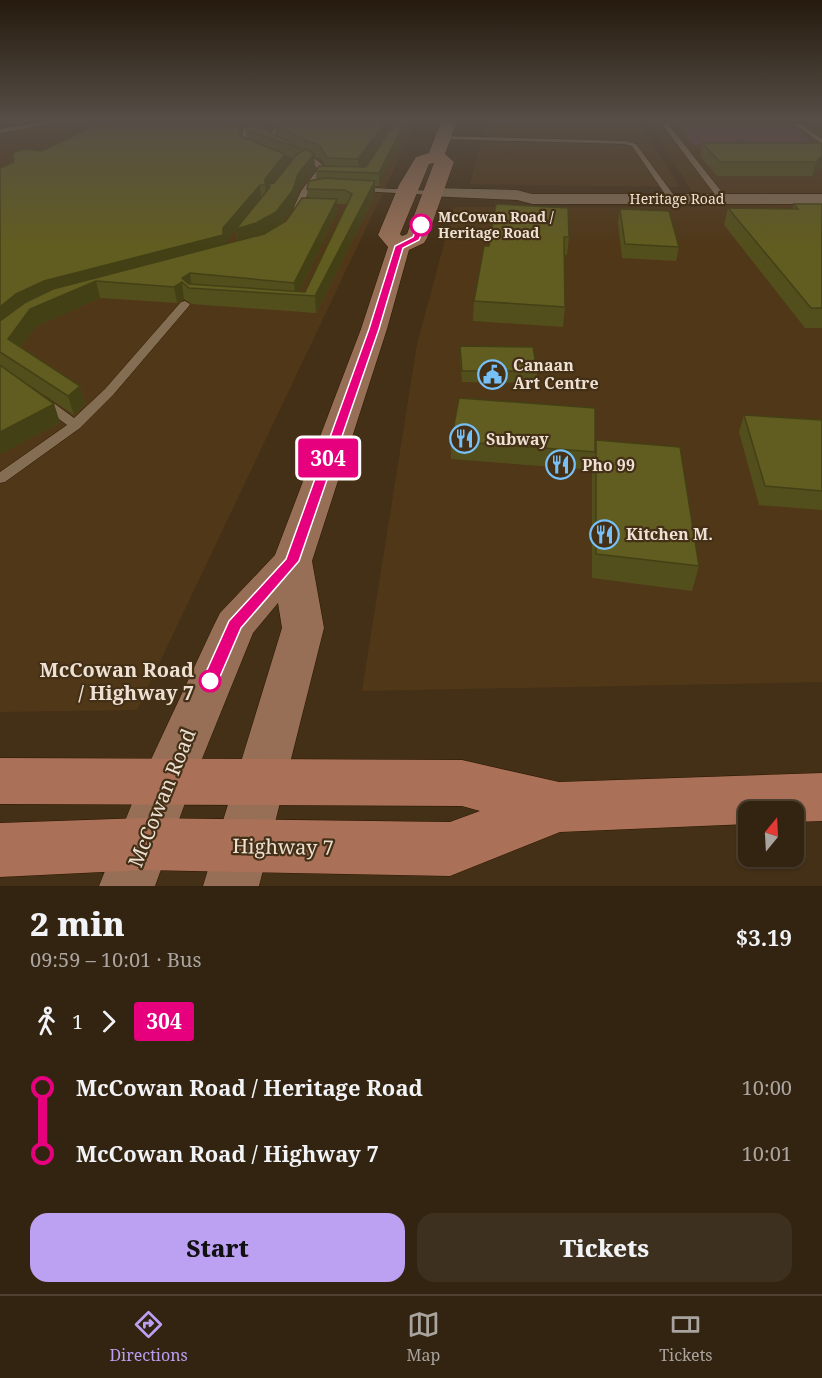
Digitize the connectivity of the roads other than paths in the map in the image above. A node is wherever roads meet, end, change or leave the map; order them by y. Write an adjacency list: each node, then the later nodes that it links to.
1 (315, 162): 6 (lane)
2 (421, 162): 9 (main road, McCowan Road)
3 (445, 162): 10 (main road, McCowan Road)
4 (646, 162): 11 (lane)
5 (694, 162): 12 (lane)
6 (317, 175): 7 (lane); 14 (lane)
7 (328, 175)
8 (350, 193): 9 (lane)
9 (405, 196): 10 (street, Heritage Road); 17 (main road, McCowan Road)
10 (431, 197): 11 (street, Heritage Road); 17 (main road, McCowan Road)
11 (672, 198): 12 (street, Heritage Road)
12 (722, 198): 13 (street, Heritage Road)
13 (822, 199)
14 (300, 207): 15 (lane); 16 (lane)
15 (312, 208)
16 (289, 224)
17 (399, 246): 22 (main road, McCowan Road)
18 (185, 304): 20 (lane)
19 (35, 395): 20 (lane)
20 (75, 425): 21 (lane)
21 (0, 479)
22 (292, 561): 24 (main road, McCowan Road); 25 (main road, McCowan Road)
23 (0, 781): 24 (main road, Highway 7)
24 (167, 781): 25 (main road, Highway 7); 29 (main road, McCowan Road)
25 (260, 782): 27 (main road, Highway 7); 30 (main road, McCowan Road)
26 (822, 797): 27 (main road, Highway 7)
27 (559, 807): 30 (main road, Highway 7)
28 (0, 850): 29 (main road, Highway 7)
29 (135, 865): 30 (main road, Highway 7)
30 (237, 866)

